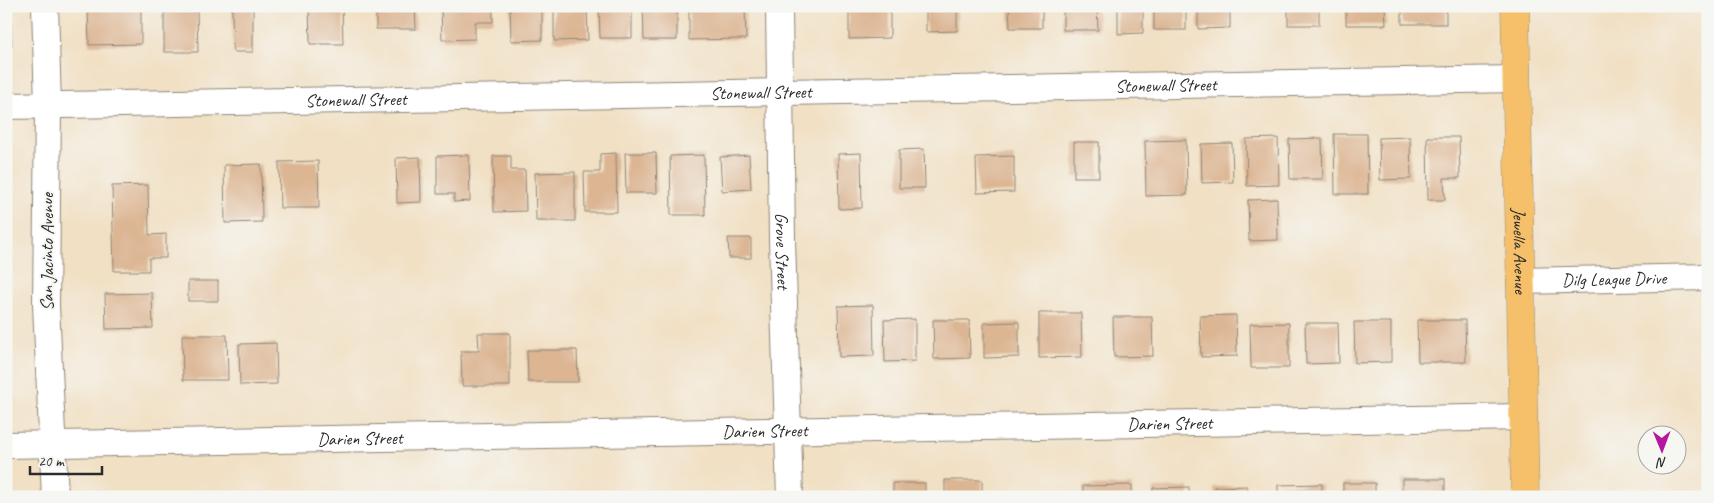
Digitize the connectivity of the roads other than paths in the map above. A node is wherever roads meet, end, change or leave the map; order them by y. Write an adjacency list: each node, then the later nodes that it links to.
1 (45, 6): 6 (street, San Jacinto Avenue)
2 (779, 6): 5 (street, Grove Street)
3 (1515, 6): 4 (main road, Jewella Avenue)
4 (1516, 79): 5 (street, Stonewall Street); 9 (main road, Jewella Avenue)
5 (780, 92): 6 (street, Stonewall Street); 11 (street, Grove Street)
6 (48, 105): 7 (street, Stonewall Street); 12 (street, San Jacinto Avenue)
7 (6, 106)
8 (1708, 277): 9 (street, Dilg League Drive)
9 (1520, 281): 10 (main road, Jewella Avenue)
10 (1523, 417): 11 (street, Darien Street); 16 (main road, Jewella Avenue)
11 (789, 431): 12 (street, Darien Street); 15 (street, Grove Street)
12 (54, 444): 13 (street, Darien Street); 14 (street, San Jacinto Avenue)
13 (6, 445)
14 (55, 497)
15 (790, 497)
16 (1525, 497)

